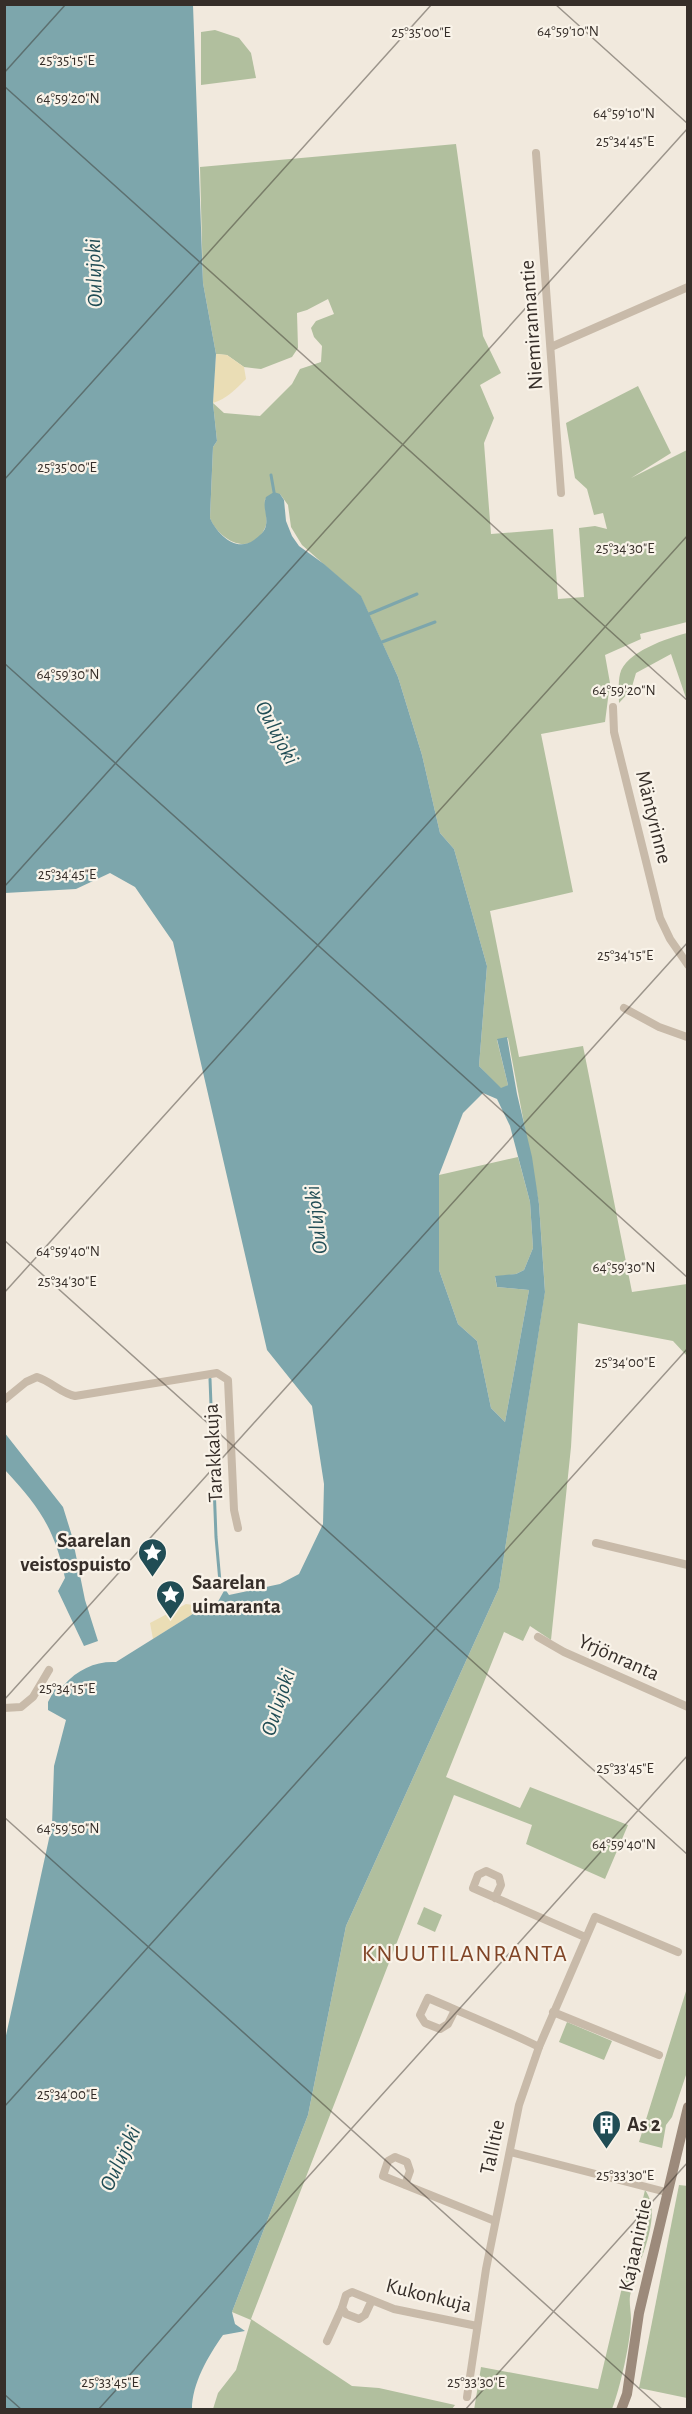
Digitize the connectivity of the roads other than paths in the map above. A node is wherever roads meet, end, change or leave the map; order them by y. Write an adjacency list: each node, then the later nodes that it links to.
1 (536, 153): 3 (street, Niemirannantie)
2 (687, 287): 3 (street)
3 (551, 347): 4 (street, Niemirannantie)
4 (561, 493)
5 (613, 707): 6 (street, Mäntyrinne)
6 (687, 965)
7 (624, 1008): 8 (street)
8 (687, 1038)
9 (4, 1400): 10 (street, Tarakkakuja)
10 (238, 1528)
11 (596, 1544): 12 (street)
12 (687, 1565)
13 (538, 1637): 15 (street, Yrjönranta)
14 (49, 1670): 16 (street)
15 (687, 1707)
16 (4, 1708)
17 (495, 1898): 18 (street)
18 (585, 1937): 19 (street, Tallitie); 21 (street, Tallitie)
19 (678, 1952)
20 (455, 2010): 20 (street); 22 (street)
21 (554, 2012): 22 (street, Tallitie); 23 (street)
22 (539, 2047): 25 (street, Tallitie)
23 (659, 2055)
24 (687, 2107): 27 (main road, Kajaanintie)
25 (510, 2152): 27 (street); 28 (street, Tallitie)
26 (405, 2185): 28 (street)
27 (666, 2192): 33 (main road, Kajaanintie)
28 (495, 2221): 31 (street, Tallitie)
29 (372, 2300): 30 (street, Kukonkuja); 30 (street, Kukonkuja); 31 (street, Kukonkuja)
30 (342, 2307): 32 (street)
31 (477, 2326): 34 (street, Tallitie)
32 (327, 2342)
33 (627, 2394): 35 (main road, Kajaanintie); 36 (main road, Kajaanintie)
34 (467, 2397)
35 (621, 2409)
36 (630, 2409)

